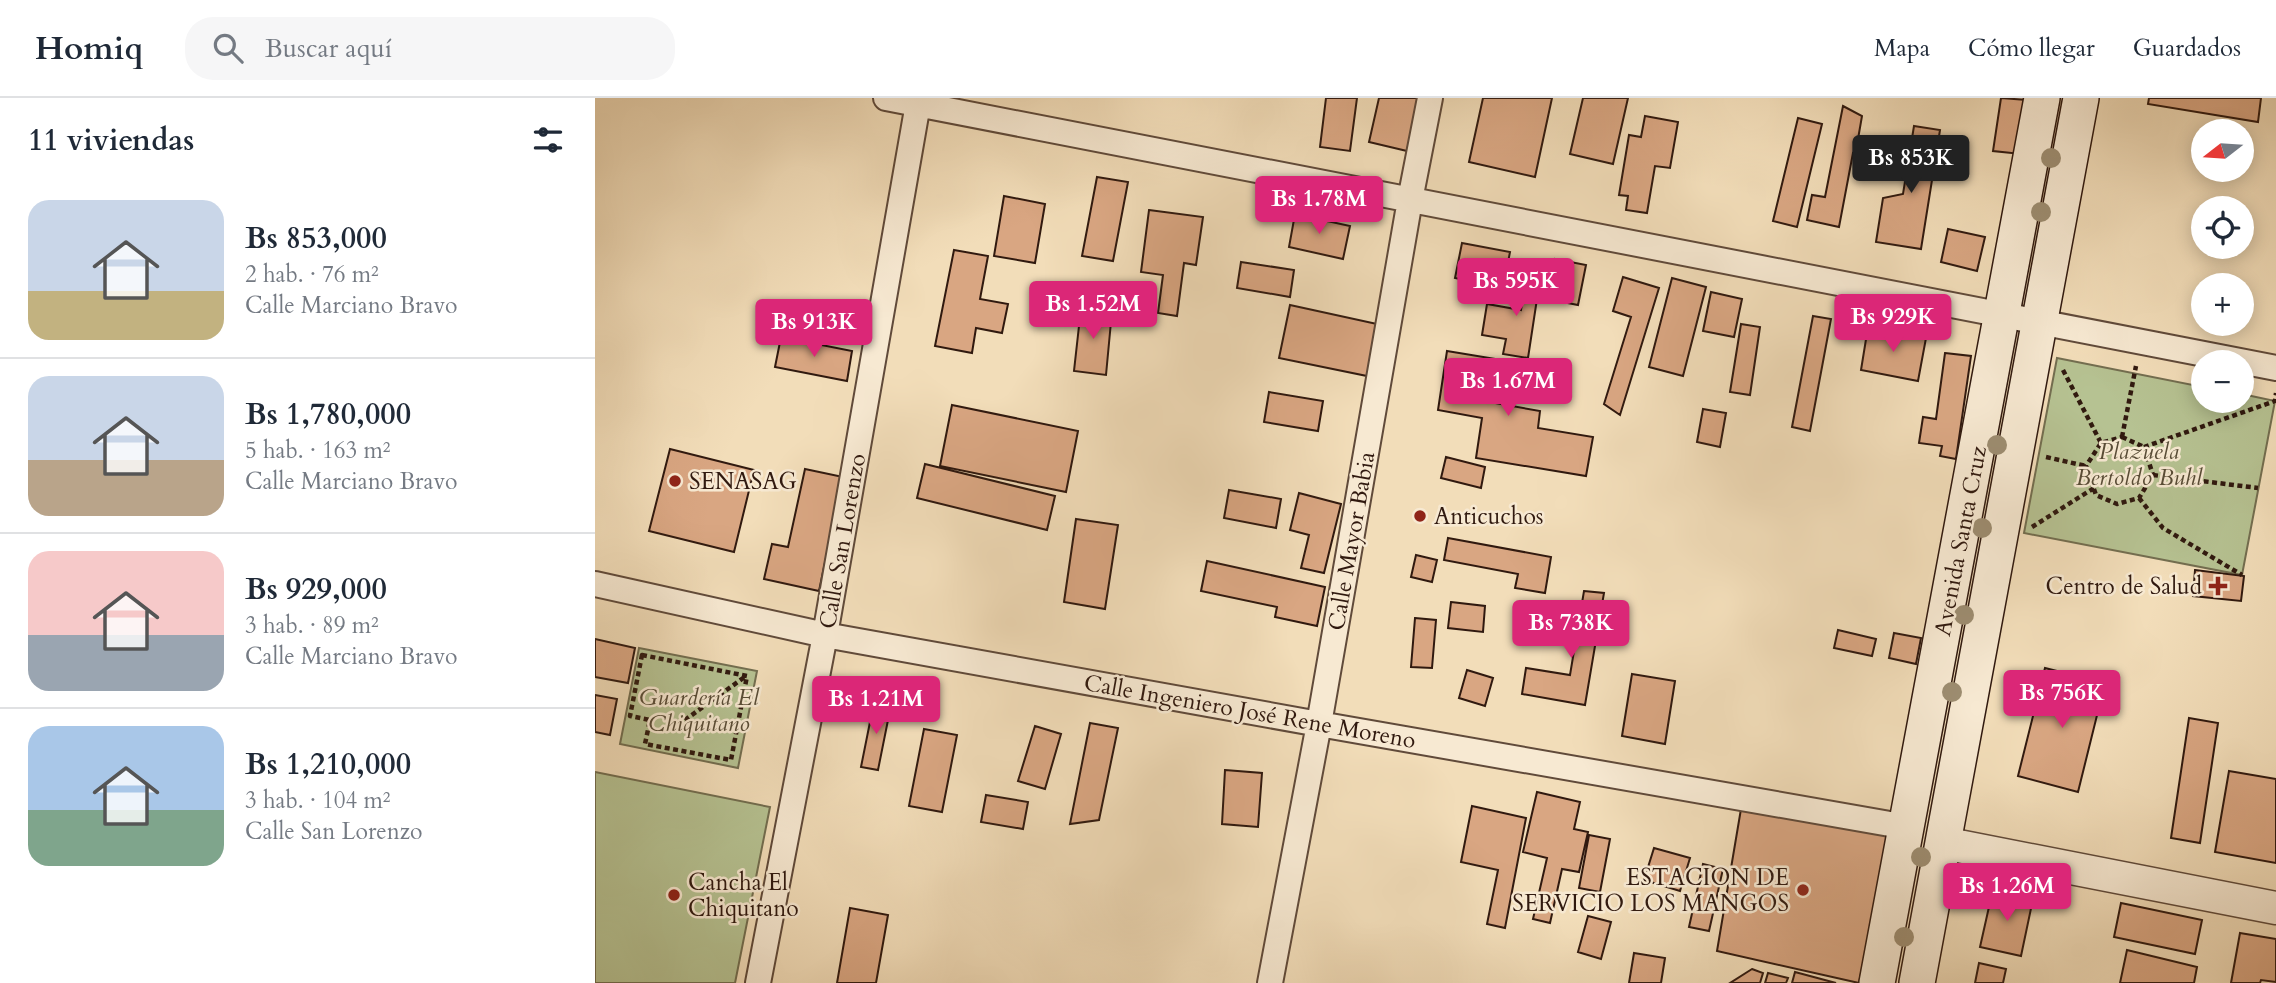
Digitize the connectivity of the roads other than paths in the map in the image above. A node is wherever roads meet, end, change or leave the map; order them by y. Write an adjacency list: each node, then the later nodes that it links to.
1 (886, 98): 5 (street)
2 (1430, 98): 6 (street, Calle Mayor Babia)
3 (2042, 98): 7 (main road, Avenida Santa Cruz)
4 (2081, 98): 8 (main road, Avenida Santa Cruz)
5 (918, 101): 6 (street); 11 (street, Calle San Lorenzo)
6 (1410, 200): 7 (street); 12 (street, Calle Mayor Babia)
7 (2002, 315): 8 (street); 13 (main road, Avenida Santa Cruz)
8 (2039, 322): 9 (street); 14 (main road, Avenida Santa Cruz)
9 (2276, 368)
10 (595, 584): 11 (street, Calle Ingeniero José Rene Moreno)
11 (825, 635): 12 (street, Calle Ingeniero José Rene Moreno); 16 (street, Calle San Lorenzo)
12 (1319, 724): 13 (street, Calle Ingeniero José Rene Moreno); 17 (street, Calle Mayor Babia)
13 (1907, 827): 18 (main road, Avenida Santa Cruz)
14 (1943, 843): 15 (street); 19 (main road, Avenida Santa Cruz)
15 (2276, 908)
16 (758, 983)
17 (1270, 983)
18 (1877, 983)
19 (1917, 983)

